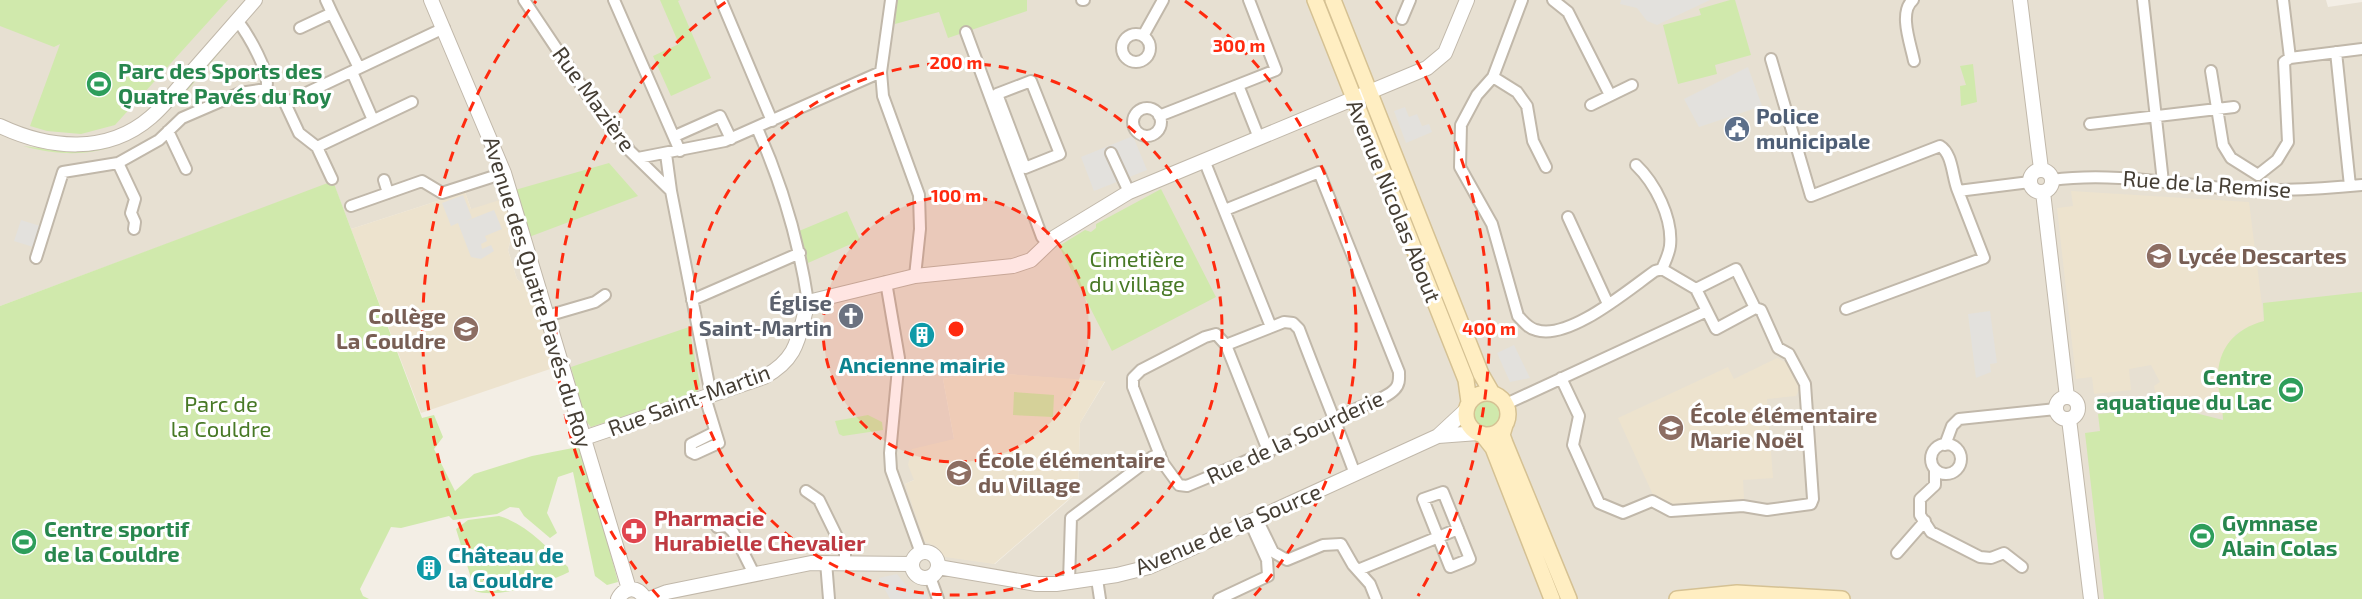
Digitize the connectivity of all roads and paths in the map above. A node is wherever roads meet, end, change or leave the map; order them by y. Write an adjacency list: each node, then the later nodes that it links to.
1 (255, 0): 22 (street)
2 (327, 0): 20 (street)
3 (431, 0): 24 (street, Avenue des Quatre Pavés du Roy)
4 (524, 0): 61 (street, Rue Mazière)
5 (614, 0): 54 (street)
6 (721, 0): 49 (street)
7 (891, 0): 34 (street)
8 (1163, 0): 26 (street)
9 (1248, 0): 36 (street)
10 (1315, 0): 41 (main road, Avenue Nicolas About)
11 (1333, 0): 39 (main road, Avenue Nicolas About)
12 (1410, 0): 21 (street)
13 (1467, 0): 39 (street)
14 (1522, 0): 35 (street)
15 (1553, 0): 40 (street)
16 (1914, 0): 31 (street)
17 (2020, 0): 67 (street)
18 (2143, 0): 46 (street)
19 (2283, 0): 29 (street)
20 (332, 13): 23 (street); 32 (street)
21 (1402, 19)
22 (237, 20): 51 (street); 53 (street)
23 (300, 28)
24 (444, 28): 32 (street); 68 (street, Avenue des Quatre Pavés du Roy)
25 (966, 32): 86 (street)
26 (1143, 36)
27 (2362, 49): 28 (street)
28 (2336, 52): 29 (street); 75 (street)
29 (2290, 58): 69 (street)
30 (1771, 59): 77 (street)
31 (1914, 62)
32 (355, 70): 48 (street); 57 (street)
33 (2211, 71): 45 (street)
34 (881, 72): 49 (street); 90 (street)
35 (1493, 77): 65 (street); 96 (street)
36 (1238, 85): 47 (street); 55 (street)
37 (1632, 85): 40 (street)
38 (997, 94): 38 (street)
39 (1369, 94): 41 (street); 104 (main road, Avenue Nicolas About)
40 (1610, 95): 43 (street)
41 (1355, 100): 55 (street); 108 (main road, Avenue Nicolas About)
42 (412, 102): 48 (street)
43 (1591, 105)
44 (2234, 107): 45 (street)
45 (2216, 109): 46 (street); 69 (street)
46 (2158, 115): 50 (street); 74 (street)
47 (1160, 116)
48 (373, 120): 57 (street)
49 (772, 121): 52 (street)
50 (2090, 124)
51 (0, 126)
52 (757, 128): 56 (street); 87 (street)
53 (168, 131): 63 (street); 66 (street)
54 (675, 136): 56 (street); 58 (street)
55 (1259, 138): 62 (street)
56 (731, 139): 58 (street)
57 (317, 147): 70 (street)
58 (680, 151): 60 (street)
59 (1111, 153): 79 (street)
60 (666, 154): 61 (street); 78 (street, Rue Mazière)
61 (638, 158): 78 (street, Rue Mazière)
62 (1204, 160): 79 (street); 83 (street)
63 (118, 164): 85 (street); 88 (street)
64 (1636, 165): 89 (street)
65 (1546, 167)
66 (186, 169)
67 (2041, 170): 72 (street); 73 (street)
68 (504, 173): 81 (street); 100 (street, Avenue des Quatre Pavés du Roy)
69 (2258, 174): 76 (street)
70 (332, 179)
71 (384, 180): 81 (street)
72 (2052, 180): 74 (street, Rue de la Remise); 80 (street)
73 (2030, 182): 77 (street); 80 (street)
74 (2163, 182): 76 (street, Rue de la Remise)
75 (2356, 186): 76 (street, Rue de la Remise)
76 (2259, 189)
77 (1958, 190): 98 (street)
78 (671, 191): 94 (street, Rue Mazière)
79 (1129, 192): 86 (street)
80 (2043, 192): 106 (street)
81 (388, 193): 82 (street)
82 (351, 206)
83 (1225, 210): 101 (street); 111 (street, Rue de la Sourderie)
84 (1568, 217): 96 (street)
85 (134, 229)
86 (1048, 244): 90 (street)
87 (800, 253): 94 (street); 95 (street)
88 (36, 258)
89 (1662, 269): 92 (street); 96 (street)
90 (915, 276): 91 (street)
91 (886, 282): 95 (street); 129 (street)
92 (1696, 289): 97 (street); 99 (street)
93 (605, 295): 100 (street)
94 (692, 300): 105 (street, Rue Mazière)
95 (807, 302): 105 (street, Rue Saint-Martin)
96 (1608, 304)
97 (1755, 308): 99 (street); 103 (street)
98 (1846, 309)
99 (1707, 312): 103 (street)
100 (548, 316): 116 (street, Avenue des Quatre Pavés du Roy)
101 (1271, 327): 102 (street); 111 (street)
102 (1226, 345): 118 (street); 119 (street)
103 (1561, 378): 107 (street)
104 (1492, 393): 107 (main road, Avenue Nicolas About); 108 (main road)
105 (708, 396): 113 (street, Rue Mazière); 116 (street, Rue Saint-Martin)
106 (2067, 397): 109 (street); 110 (street)
107 (1506, 404): 112 (main road)
108 (1468, 406): 114 (main road, Avenue Nicolas About); 115 (street, Avenue de la Source)
109 (2056, 409): 110 (street); 117 (street)
110 (2069, 419): 150 (street)
111 (1334, 420): 118 (street, Rue de la Sourderie); 121 (street)
112 (1505, 425): 114 (main road); 147 (main road)
113 (715, 432)
114 (1480, 434): 115 (street, Avenue de la Source); 140 (main road, Avenue Nicolas About)
115 (1438, 436): 121 (street, Avenue de la Source)
116 (584, 438): 139 (street, Avenue des Quatre Pavés du Roy)
117 (1945, 445): 120 (street); 120 (street)
118 (1269, 453): 119 (street, Rue de la Sourderie)
119 (1160, 454): 138 (street)
120 (1935, 469): 124 (street)
121 (1355, 474): 123 (street, Avenue de la Source)
122 (806, 491): 132 (street)
123 (1253, 520): 130 (street); 137 (street, Avenue de la Source)
124 (1925, 521): 128 (street); 133 (street)
125 (717, 527): 136 (street)
126 (1458, 530): 127 (street); 127 (street); 127 (street)
127 (1438, 538): 134 (street)
128 (1897, 553)
129 (916, 558): 132 (street); 135 (street); 135 (street)
130 (1272, 558): 134 (street); 145 (street)
131 (826, 562): 132 (street); 136 (street); 142 (street)
132 (845, 562)
133 (2022, 567)
134 (1358, 570): 146 (street)
135 (934, 572): 138 (street, Avenue de la Source); 143 (street)
136 (754, 574): 141 (street)
137 (1096, 579): 138 (street, Avenue de la Source); 144 (street)
138 (1069, 581)
139 (623, 594): 141 (street)
140 (1549, 596)
141 (647, 599)
142 (829, 599)
143 (938, 599)
144 (1100, 599)
145 (1219, 599)
146 (1376, 599)
147 (1569, 599)
148 (1677, 599): 149 (main road)
149 (1842, 599)
150 (2091, 599)

